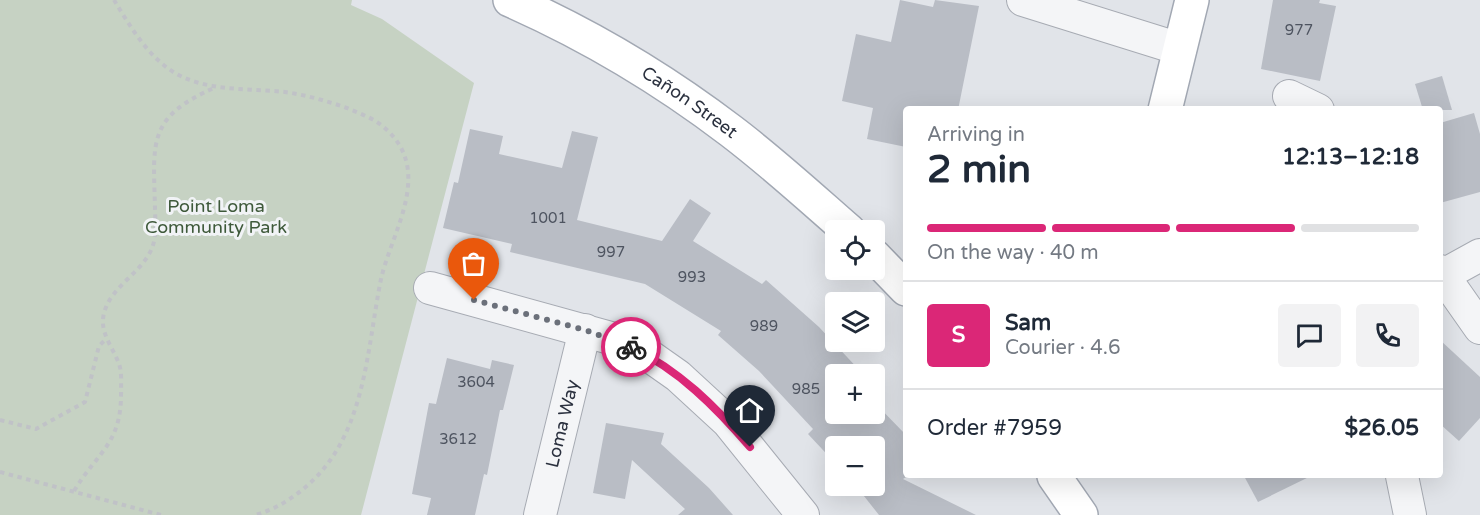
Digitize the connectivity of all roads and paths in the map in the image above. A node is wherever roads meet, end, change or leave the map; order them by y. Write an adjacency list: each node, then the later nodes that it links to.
1 (114, 0): 6 (path)
2 (510, 0): 10 (main road, Cañon Street)
3 (1023, 0): 5 (street)
4 (1192, 0): 5 (main road)
5 (1180, 49): 8 (main road)
6 (216, 87): 19 (path); 25 (path)
7 (1289, 96): 9 (street)
8 (1166, 106)
9 (1310, 106)
10 (836, 220)
11 (1480, 255): 13 (street)
12 (885, 267): 15 (main road)
13 (1443, 274)
14 (1443, 278): 17 (street)
15 (903, 286)
16 (430, 288): 18 (street)
17 (1480, 328)
18 (585, 330): 26 (street, Loma Way); 27 (street)
19 (106, 339): 20 (path); 23 (path)
20 (0, 420)
21 (0, 472): 23 (path)
22 (1402, 478): 28 (street)
23 (74, 490): 24 (path)
24 (161, 515)
25 (254, 515)
26 (540, 515)
27 (802, 515)
28 (1410, 515)

